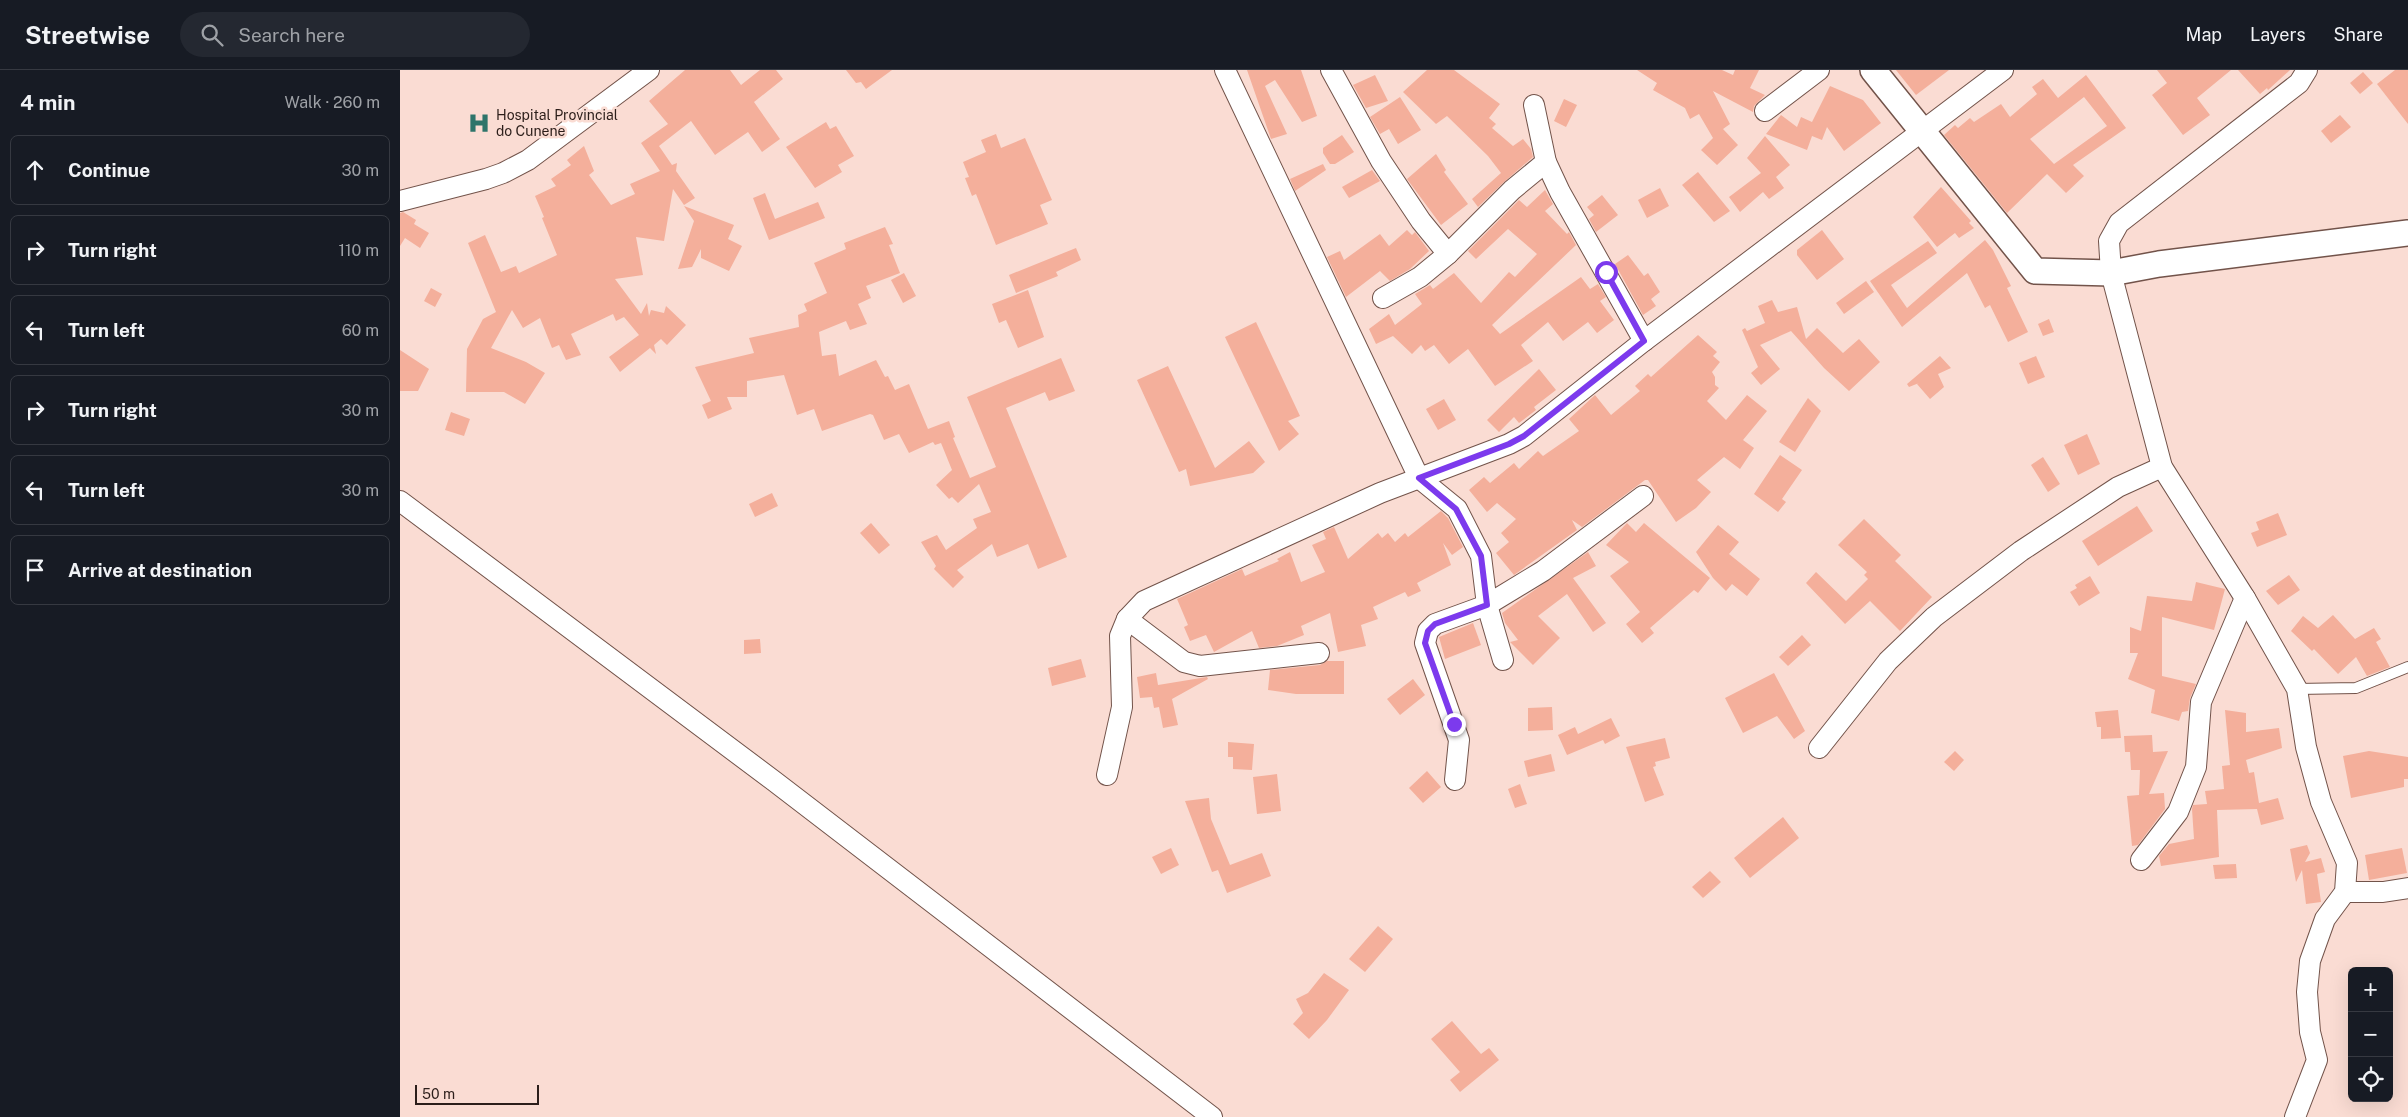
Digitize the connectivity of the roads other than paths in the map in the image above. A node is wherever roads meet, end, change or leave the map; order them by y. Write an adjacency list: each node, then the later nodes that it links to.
1 (649, 70): 12 (street)
2 (1225, 70): 19 (street)
3 (1331, 70): 14 (street)
4 (1819, 70): 9 (street)
5 (1873, 70): 10 (street)
6 (2003, 70): 10 (street)
7 (2307, 70): 15 (street)
8 (1534, 105): 11 (street)
9 (1765, 111)
10 (1921, 132): 15 (street); 17 (street)
11 (1546, 162): 14 (street); 17 (street)
12 (400, 201)
13 (2408, 232): 15 (street)
14 (1448, 254): 16 (street)
15 (2110, 274): 18 (street)
16 (1383, 298)
17 (1644, 341): 19 (street)
18 (2162, 467): 22 (street); 29 (street)
19 (1419, 478): 23 (street); 24 (street)
20 (1643, 496): 23 (street)
21 (400, 501): 35 (street)
22 (2245, 598): 28 (street); 32 (street)
23 (1487, 605): 26 (street); 31 (street)
24 (1127, 619): 25 (street); 30 (street)
25 (1319, 653)
26 (1503, 660)
27 (2408, 667): 28 (lane)
28 (2297, 688): 34 (street)
29 (1819, 748)
30 (1107, 775)
31 (1455, 780)
32 (2141, 860)
33 (2408, 888): 34 (street)
34 (2346, 892): 36 (street)
35 (1212, 1117)
36 (2295, 1117)

